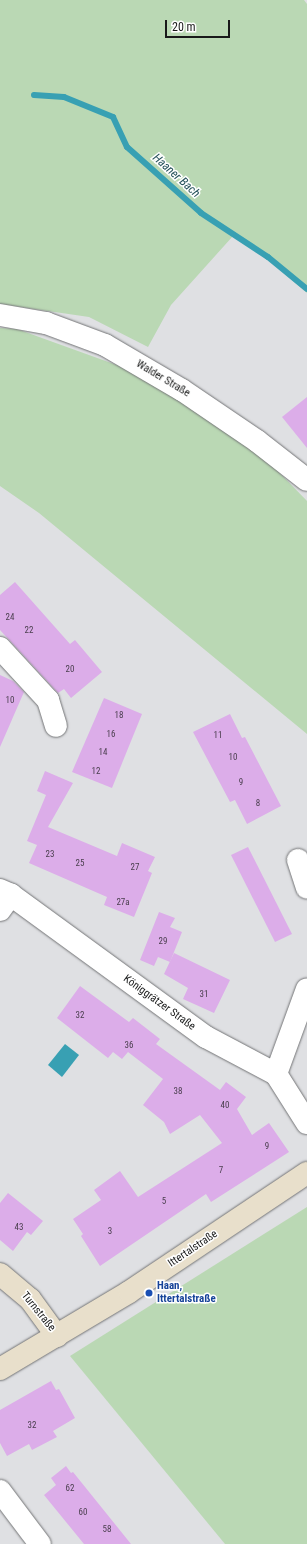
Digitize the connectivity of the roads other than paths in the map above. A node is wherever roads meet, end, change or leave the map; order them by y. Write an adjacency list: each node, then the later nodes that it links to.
1 (0, 316): 2 (street, Walder Straße)
2 (307, 480)
3 (0, 648): 4 (street)
4 (56, 726)
5 (298, 860): 6 (street)
6 (307, 888)
7 (4, 898): 9 (street, Königgrätzer Straße)
8 (307, 989): 9 (street)
9 (276, 1074): 10 (street, Königgrätzer Straße)
10 (307, 1123)
11 (307, 1173): 13 (main road, Ittertalstraße)
12 (0, 1274): 13 (main road, Turnstraße)
13 (57, 1336): 14 (main road, Ittertalstraße)
14 (0, 1369)
15 (0, 1492): 16 (street)
16 (40, 1544)

